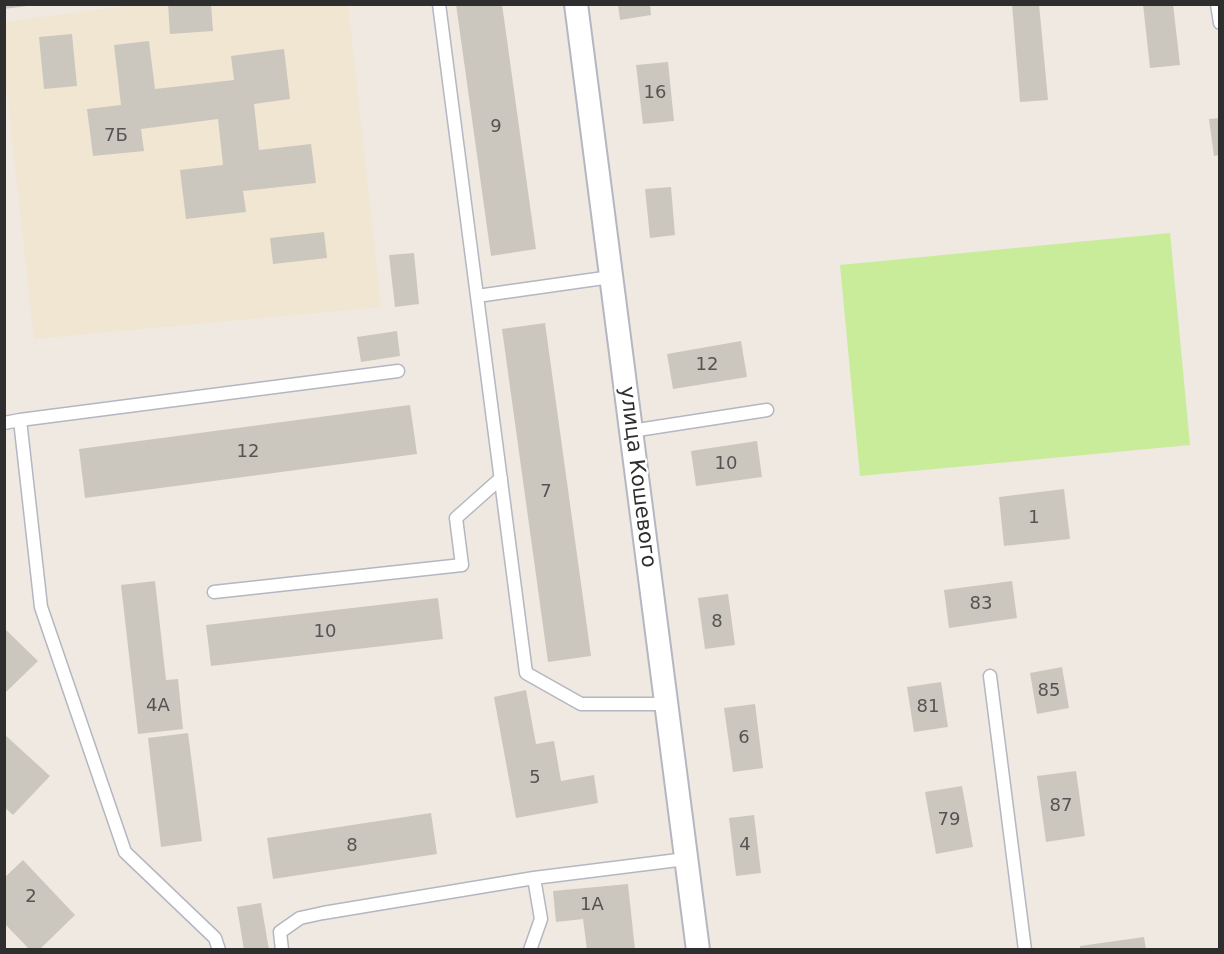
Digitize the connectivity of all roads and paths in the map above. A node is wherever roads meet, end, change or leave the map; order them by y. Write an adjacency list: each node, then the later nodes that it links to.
1 (439, 4): 6 (lane)
2 (576, 4): 5 (street, улица Кошевого)
3 (1217, 4): 4 (lane)
4 (1220, 23)
5 (611, 277): 6 (lane); 11 (street, улица Кошевого)
6 (477, 296): 12 (lane)
7 (398, 371): 9 (lane)
8 (767, 410): 11 (lane)
9 (20, 420): 10 (lane); 18 (lane)
10 (4, 423)
11 (631, 431): 15 (street, улица Кошевого)
12 (501, 478): 13 (lane); 15 (lane)
13 (214, 592)
14 (990, 676): 22 (lane)
15 (666, 704): 16 (street, улица Кошевого)
16 (686, 859): 17 (lane); 21 (street, улица Кошевого)
17 (534, 878): 19 (lane); 20 (lane)
18 (219, 950)
19 (282, 950)
20 (530, 950)
21 (698, 950)
22 (1025, 950)

